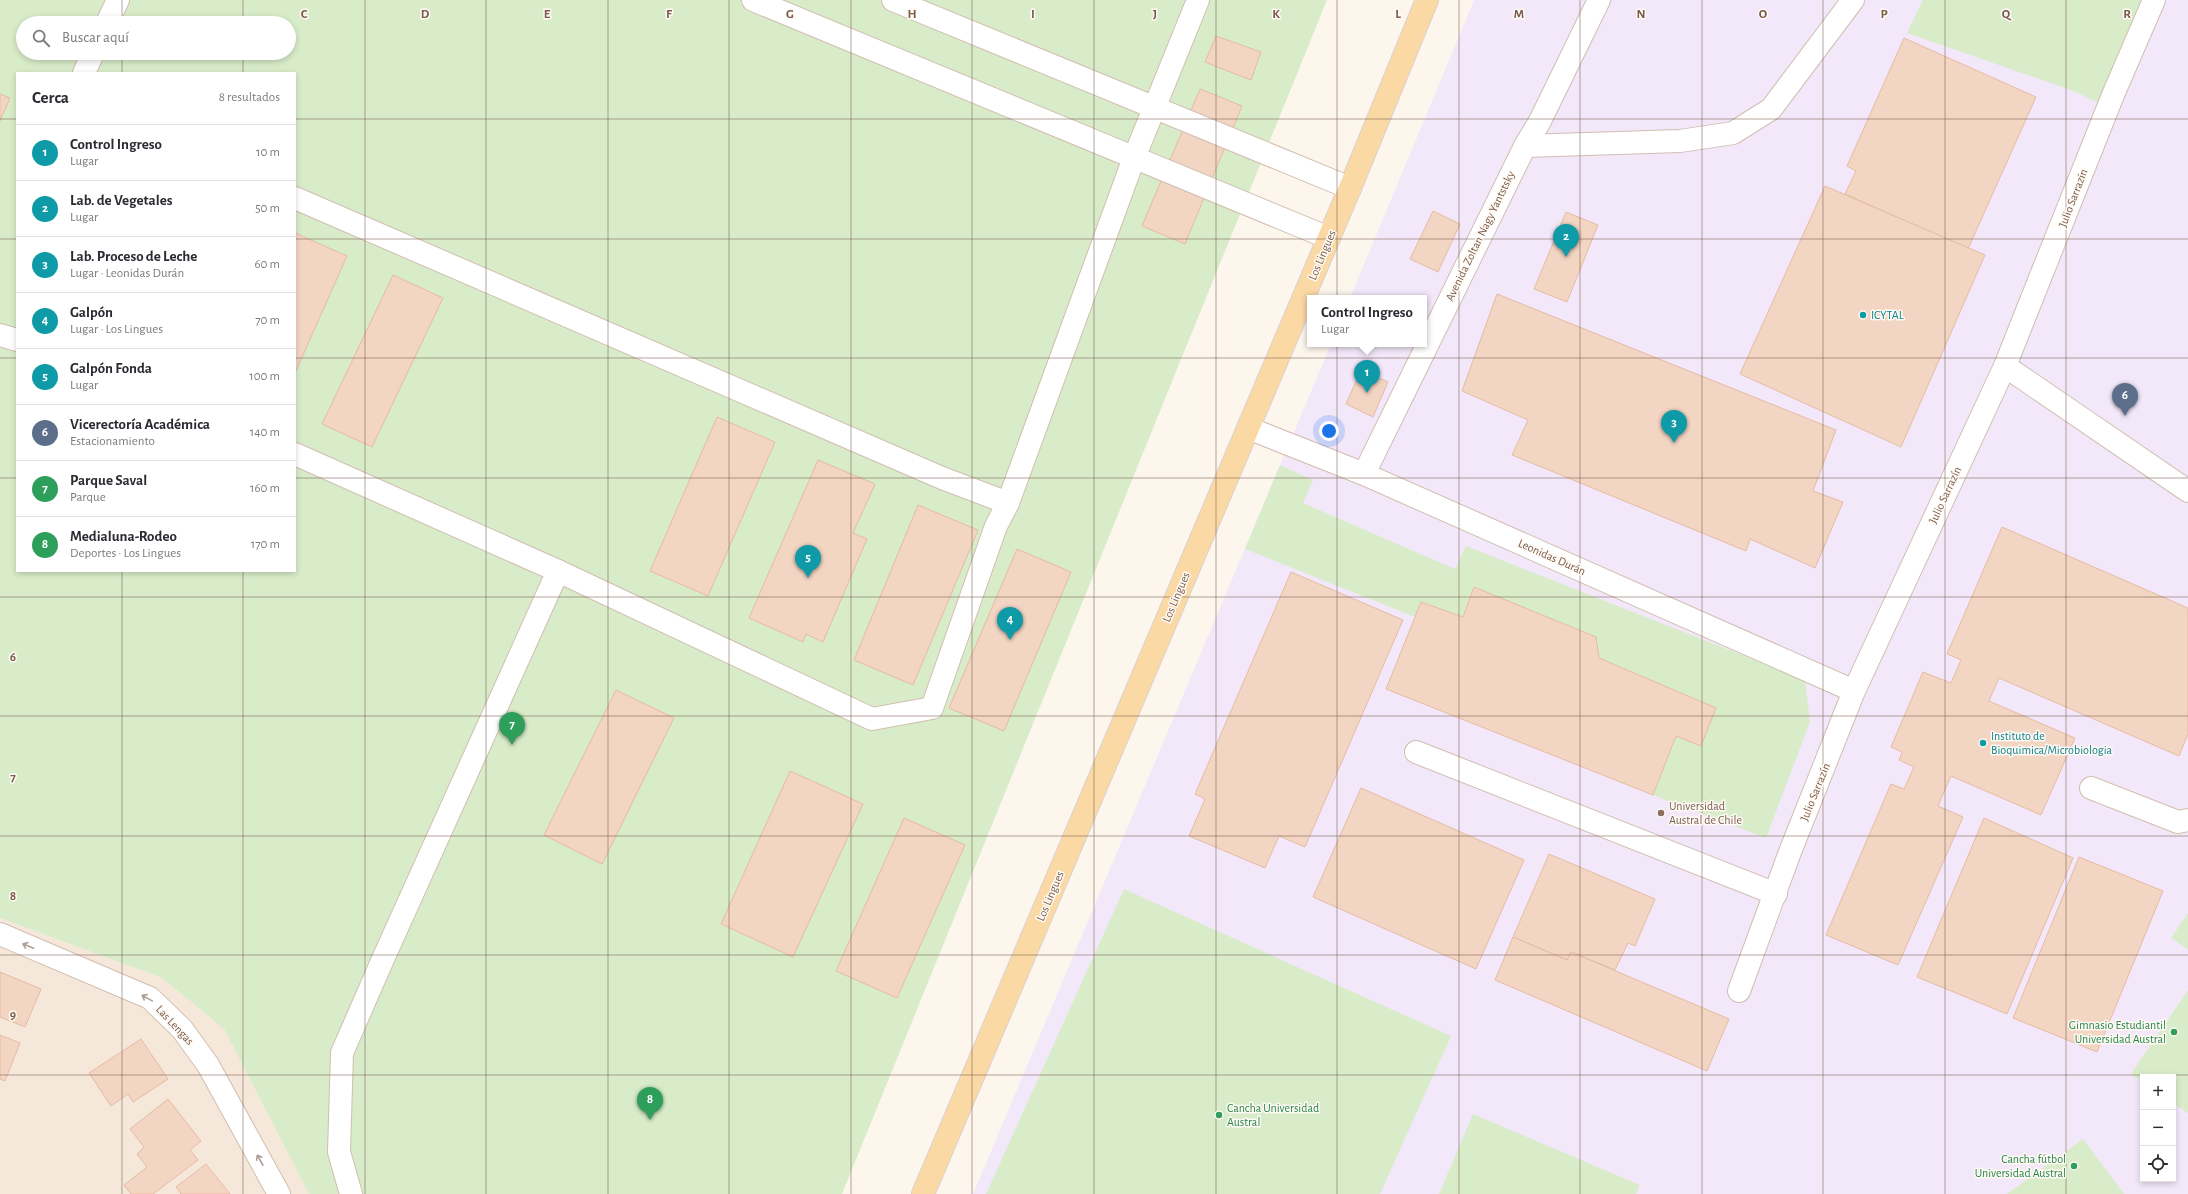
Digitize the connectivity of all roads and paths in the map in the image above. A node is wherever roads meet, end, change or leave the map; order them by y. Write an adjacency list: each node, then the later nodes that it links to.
1 (118, 0): 9 (street)
2 (753, 0): 14 (street)
3 (893, 0): 12 (street)
4 (1198, 0): 12 (street)
5 (1427, 0): 15 (main road, Los Lingues)
6 (1599, 0): 13 (street, Avenida Zoltan Nagy Yantstsky)
7 (1853, 0): 13 (street)
8 (2154, 0): 22 (street, Julio Sarrazín)
9 (110, 16)
10 (90, 60): 11 (street)
11 (84, 72)
12 (1154, 108): 14 (street); 15 (street)
13 (1525, 146): 20 (street, Avenida Zoltan Nagy Yantstsky)
14 (1134, 158): 17 (street); 27 (street)
15 (1350, 188): 17 (main road, Los Lingues)
16 (296, 198): 27 (street)
17 (1329, 238): 23 (main road, Los Lingues)
18 (0, 335): 19 (street)
19 (16, 340)
20 (1427, 346)
21 (1426, 347): 25 (street, Avenida Zoltan Nagy Yantstsky)
22 (2005, 366): 26 (street); 29 (street, Julio Sarrazín)
23 (1248, 428): 25 (street, Leonidas Durán); 38 (main road, Los Lingues)
24 (296, 454): 28 (street)
25 (1364, 474): 29 (street, Leonidas Durán)
26 (2188, 491)
27 (1008, 503): 28 (street)
28 (558, 571): 37 (street)
29 (1854, 691): 33 (street, Julio Sarrazín)
30 (1416, 752): 33 (street)
31 (2091, 788): 32 (street)
32 (2188, 820)
33 (1776, 894): 35 (street, Julio Sarrazín)
34 (0, 934): 36 (street, Las Lengas, one-way to 34)
35 (1739, 991)
36 (279, 1194)
37 (351, 1194)
38 (923, 1194)

